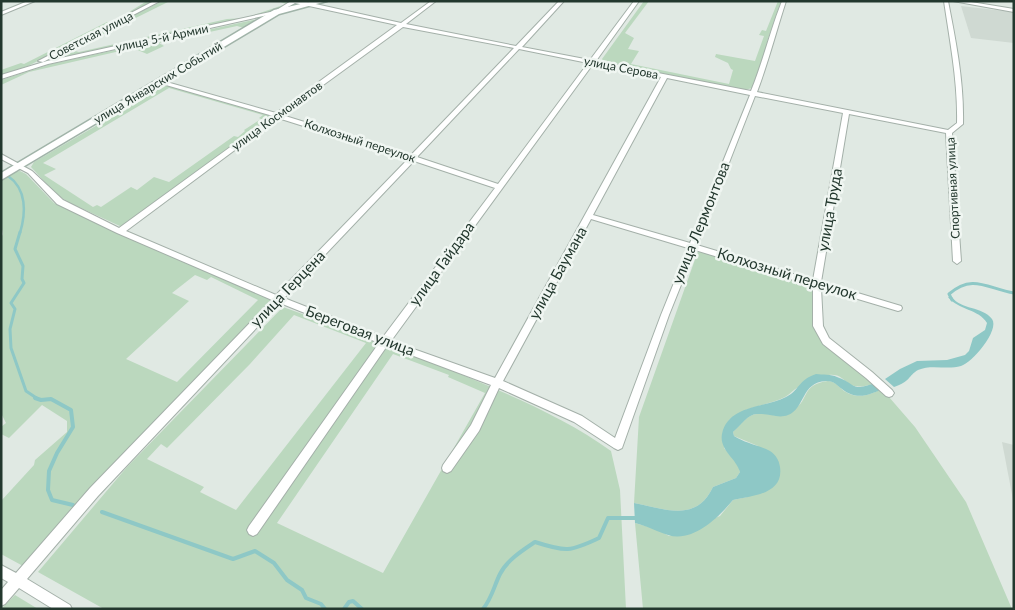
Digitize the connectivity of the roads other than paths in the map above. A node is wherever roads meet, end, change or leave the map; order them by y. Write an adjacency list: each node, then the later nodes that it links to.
1 (33, 1): 14 (street)
2 (158, 1): 18 (street, Советская улица)
3 (294, 1): 11 (street, улица Серова); 13 (street, улица Январских Событий)
4 (324, 1): 11 (street, улица 5-й Армии)
5 (434, 1): 15 (street, улица Космонавтов)
6 (562, 1): 16 (street, улица Герцена)
7 (637, 1): 17 (street, улица Гайдара)
8 (784, 1): 23 (street, улица Лермонтова)
9 (946, 1): 26 (street, Спортивная улица)
10 (955, 1): 12 (street)
11 (310, 4): 13 (street, улица 5-й Армии); 15 (street, улица Серова)
12 (1014, 11)
13 (277, 12): 18 (street, улица 5-й Армии); 22 (street, улица Январских Событий)
14 (1, 14)
15 (403, 25): 16 (street, улица Серова); 25 (street, улица Космонавтов)
16 (518, 48): 17 (street, улица Серова); 28 (street, улица Герцена)
17 (592, 62): 19 (street, улица Серова); 31 (street, улица Гайдара)
18 (23, 70): 20 (street, улица 5-й Армии)
19 (665, 76): 23 (street, улица Серова); 32 (street, улица Баумана)
20 (5, 78): 21 (street)
21 (1, 82)
22 (161, 82): 25 (street, Колхозный переулок); 29 (street, улица Январских Событий)
23 (753, 93): 24 (street, улица Серова); 34 (street, улица Лермонтова)
24 (846, 112): 26 (street, улица Серова); 36 (street, улица Труда)
25 (279, 115): 28 (street, Колхозный переулок); 33 (street, улица Космонавтов)
26 (949, 132): 35 (street, Спортивная улица)
27 (1, 156): 29 (street, Береговая улица)
28 (414, 158): 31 (street, Колхозный переулок); 37 (street, улица Герцена)
29 (21, 165): 30 (street, улица Январских Событий); 33 (street, Береговая улица)
30 (1, 177)
31 (499, 187): 39 (street, улица Гайдара)
32 (589, 216): 34 (street, Колхозный переулок); 40 (street, улица Баумана)
33 (120, 231): 37 (street, Береговая улица)
34 (692, 246): 36 (street, Колхозный переулок); 42 (street, улица Лермонтова)
35 (957, 261)
36 (817, 283): 38 (street, Колхозный переулок); 41 (street, улица Труда)
37 (278, 298): 39 (street, Береговая улица); 46 (street, улица Герцена)
38 (898, 308)
39 (385, 342): 40 (street, Береговая улица); 44 (street, улица Гайдара)
40 (497, 383): 42 (street, Береговая улица); 43 (street, улица Баумана)
41 (889, 393)
42 (618, 445)
43 (447, 468)
44 (253, 530)
45 (1, 571): 46 (street)
46 (19, 581): 47 (street, улица Герцена); 48 (street)
47 (1, 600)
48 (66, 609)

